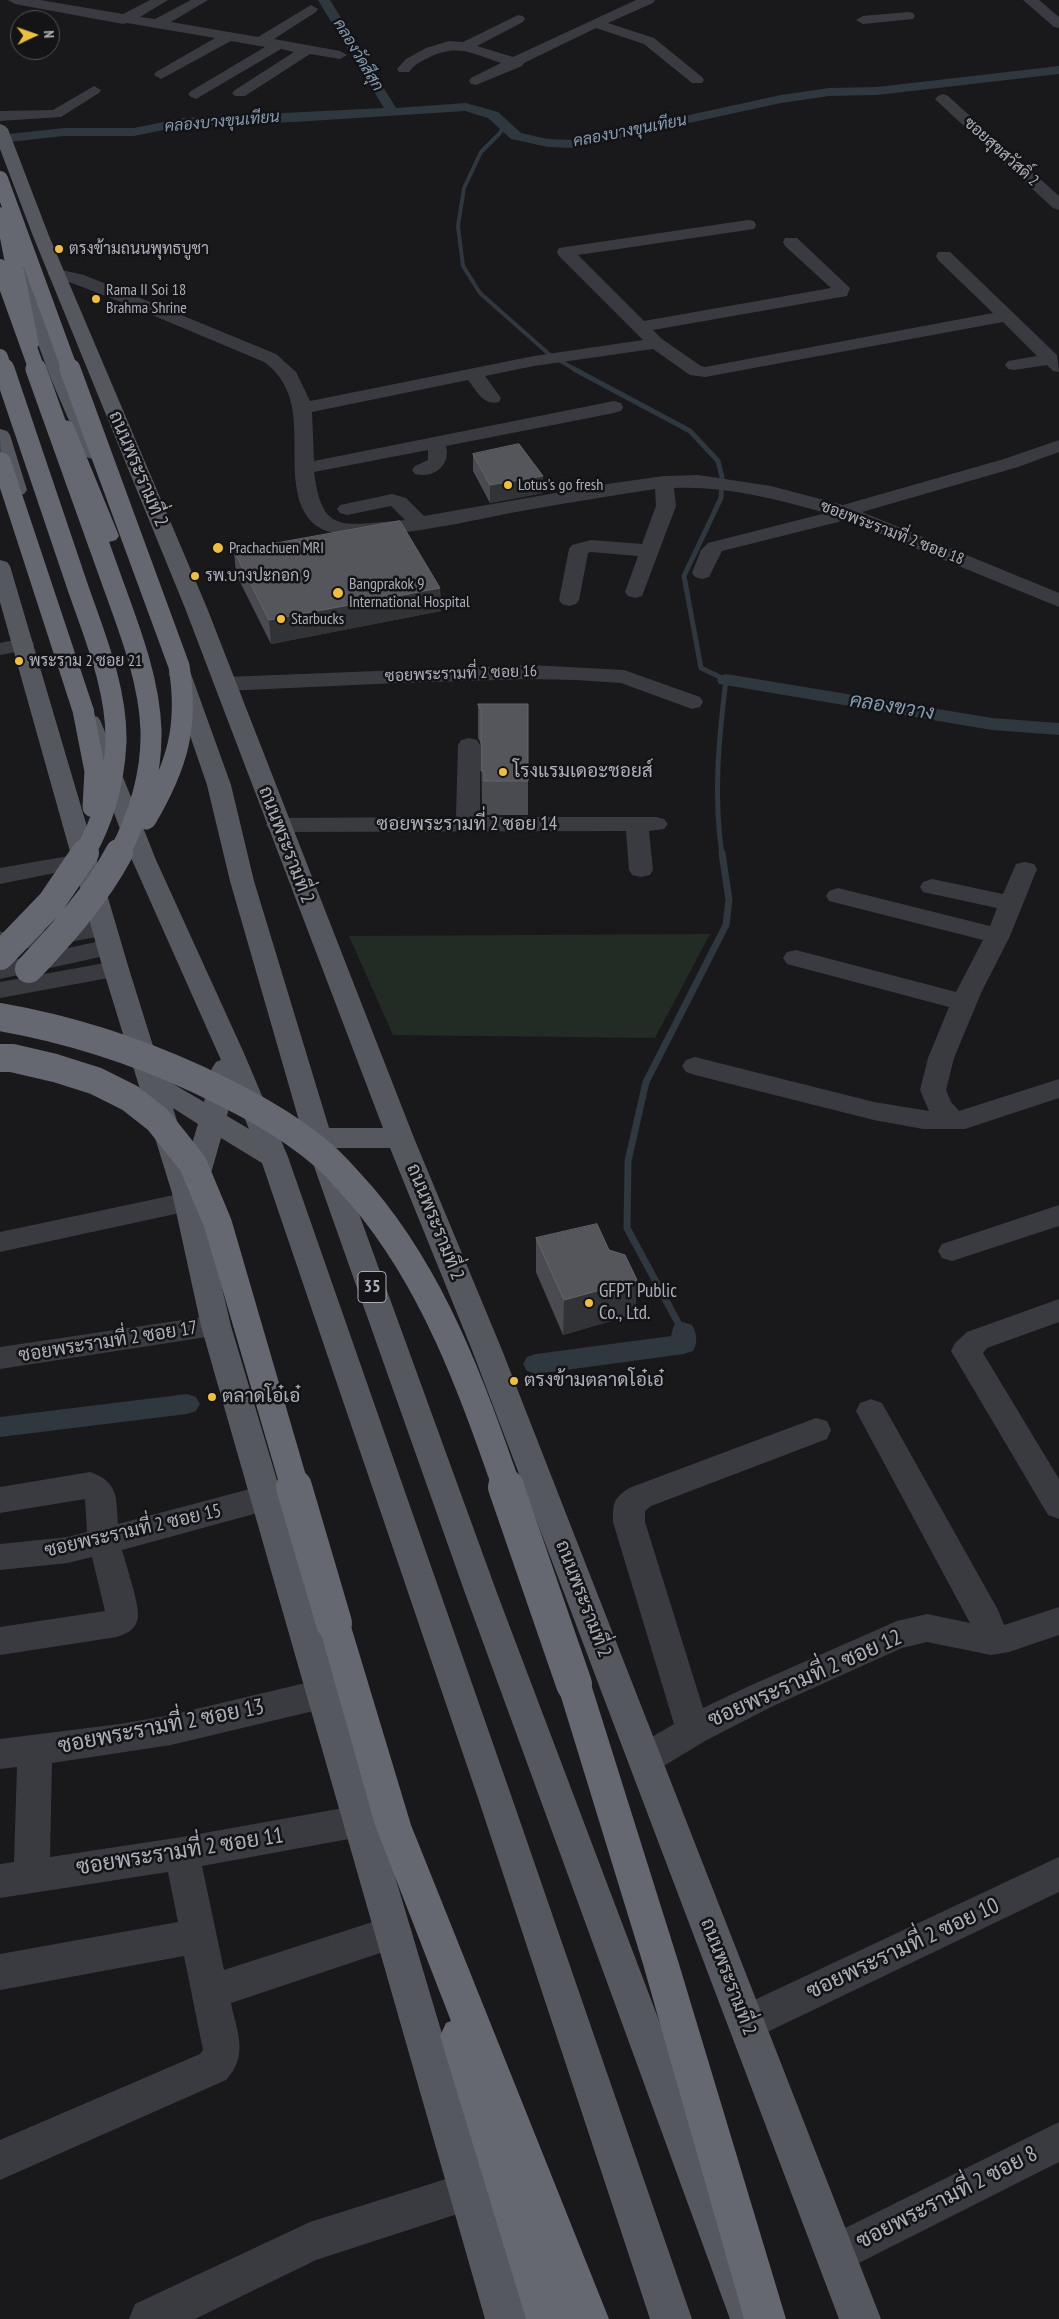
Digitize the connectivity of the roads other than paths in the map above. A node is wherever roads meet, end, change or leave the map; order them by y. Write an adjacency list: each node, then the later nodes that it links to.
1 (15, 0): 9 (street); 10 (street)
2 (74, 0): 10 (street)
3 (161, 0): 15 (street)
4 (201, 0): 19 (street)
5 (648, 0): 17 (street)
6 (1030, 0): 18 (street)
7 (1040, 0): 11 (street)
8 (897, 5): 13 (street)
9 (0, 8)
10 (58, 8): 15 (street)
11 (1059, 8)
12 (311, 9): 22 (street)
13 (908, 16): 16 (street); 20 (street)
14 (518, 19): 24 (street)
15 (123, 20): 19 (street)
16 (863, 20)
17 (595, 23): 27 (street); 30 (street)
18 (1059, 24)
19 (155, 25): 21 (street)
20 (919, 26)
21 (227, 37): 22 (street); 29 (street)
22 (260, 42): 23 (street)
23 (278, 45): 25 (street); 34 (street)
24 (465, 47): 27 (street); 28 (street)
25 (307, 50): 26 (street); 33 (street)
26 (340, 55)
27 (517, 63): 31 (street)
28 (404, 69)
29 (161, 75)
30 (697, 80)
31 (476, 81)
32 (94, 90): 36 (street)
33 (240, 93)
34 (196, 94)
35 (943, 99): 39 (street, ซอยสุขสวัสดิ์ 2)
36 (0, 116)
37 (0, 129): 40 (main road, ถนนพระรามที่ 2 / 35)
38 (1059, 184): 39 (street)
39 (1040, 186): 41 (street, ซอยสุขสวัสดิ์ 2)
40 (3, 190): 45 (highway, ถนนพระรามที่ 2 / 35); 46 (main road, ถนนพระรามที่ 2 / 35); 80 (highway, bridge)
41 (1059, 205)
42 (748, 225): 48 (street)
43 (791, 242): 48 (street)
44 (944, 256): 47 (street)
45 (6, 258): 80 (highway, bridge); 95 (highway, bridge); 106 (main road, ถนนพระรามที่ 2 / 35)
46 (58, 274): 57 (street, ซอยพระรามที่ 2 ซอย 18); 75 (main road, ถนนพระรามที่ 2 / 35)
47 (1008, 316): 49 (street); 51 (street)
48 (641, 327): 49 (street)
49 (656, 343): 53 (street)
50 (0, 357): 85 (highway, bridge)
51 (1055, 363): 52 (street)
52 (1014, 365)
53 (473, 374): 55 (street); 57 (street)
54 (0, 376): 88 (highway, bridge)
55 (492, 398)
56 (614, 407): 59 (street)
57 (302, 408): 62 (street, ซอยพระรามที่ 2 ซอย 18)
58 (0, 435): 99 (main road)
59 (436, 444): 62 (street); 63 (street)
60 (1059, 446): 66 (street)
61 (0, 458): 85 (highway, bridge)
62 (306, 468): 67 (street, ซอยพระรามที่ 2 ซอย 18)
63 (422, 470)
64 (664, 482): 66 (street, ซอยพระรามที่ 2 ซอย 18); 67 (street, ซอยพระรามที่ 2 ซอย 18); 68 (street)
65 (347, 509): 67 (street)
66 (846, 512): 70 (street); 73 (street, ซอยพระรามที่ 2 ซอย 18)
67 (420, 524)
68 (650, 551): 71 (street); 72 (street)
69 (0, 566): 74 (main road)
70 (702, 573)
71 (635, 592)
72 (569, 600)
73 (1059, 602)
74 (11, 646): 80 (main road)
75 (225, 684): 76 (street, ซอยพระรามที่ 2 ซอย 16); 78 (main road, ถนนพระรามที่ 2 / 35)
76 (692, 702)
77 (469, 745): 79 (street)
78 (278, 825): 79 (street, ซอยพระรามที่ 2 ซอย 14); 107 (main road, ถนนพระรามที่ 2 / 35)
79 (468, 825): 82 (street, ซอยพระรามที่ 2 ซอย 14)
80 (95, 865): 83 (street); 90 (street); 91 (main road); 94 (highway, bridge)
81 (1025, 869): 87 (street)
82 (641, 870)
83 (0, 876)
84 (932, 887): 87 (street)
85 (64, 888): 92 (highway, bridge)
86 (838, 896): 89 (street)
87 (1011, 903): 89 (street)
88 (0, 932)
89 (998, 936): 97 (street)
90 (0, 940): 91 (street)
91 (110, 948): 95 (street); 96 (street); 102 (main road)
92 (0, 956)
93 (796, 958): 97 (street)
94 (29, 969)
95 (0, 971)
96 (0, 990)
97 (964, 1003): 105 (street)
98 (0, 1017): 150 (highway, bridge)
99 (230, 1051): 104 (main road); 108 (main road)
100 (0, 1058): 131 (highway, bridge)
101 (695, 1066): 105 (street)
102 (153, 1084): 104 (main road); 109 (main road)
103 (1059, 1088): 105 (street)
104 (213, 1120): 108 (main road); 109 (main road)
105 (954, 1120)
106 (318, 1138): 107 (main road); 149 (main road, ถนนพระรามที่ 2 / 35)
107 (400, 1138): 130 (main road, ถนนพระรามที่ 2 / 35)
108 (274, 1157): 148 (main road)
109 (188, 1202): 111 (street); 114 (main road)
110 (1059, 1215): 112 (street)
111 (0, 1242)
112 (952, 1251)
113 (1059, 1310): 120 (street)
114 (216, 1326): 115 (street, ซอยพระรามที่ 2 ซอย 17); 118 (main road)
115 (0, 1358)
116 (870, 1411): 125 (street)
117 (816, 1430): 127 (street)
118 (265, 1498): 121 (street, ซอยพระรามที่ 2 ซอย 15); 126 (main road)
119 (0, 1500): 121 (street)
120 (1059, 1506)
121 (104, 1541): 122 (street, ซอยพระรามที่ 2 ซอย 15); 124 (street)
122 (0, 1557)
123 (1059, 1621): 125 (street, ซอยพระรามที่ 2 ซอย 12)
124 (0, 1641)
125 (991, 1641): 127 (street, ซอยพระรามที่ 2 ซอย 12)
126 (322, 1694): 128 (street, ซอยพระรามที่ 2 ซอย 13); 131 (main road)
127 (692, 1730): 130 (street, ซอยพระรามที่ 2 ซอย 12)
128 (35, 1750): 129 (street, ซอยพระรามที่ 2 ซอย 13); 134 (street)
129 (0, 1754)
130 (645, 1760): 139 (main road, ถนนพระรามที่ 2 / 35)
131 (377, 1823): 132 (street, ซอยพระรามที่ 2 ซอย 11); 135 (main road); 146 (highway); 147 (highway)
132 (182, 1853): 134 (street, ซอยพระรามที่ 2 ซอย 11); 136 (street)
133 (1059, 1874): 139 (street, ซอยพระรามที่ 2 ซอย 10)
134 (16, 1878)
135 (394, 1932): 138 (street); 142 (main road)
136 (198, 1936): 137 (street); 138 (street)
137 (0, 1972)
138 (211, 1992): 141 (street)
139 (746, 2023): 143 (main road, ถนนพระรามที่ 2 / 35)
140 (1059, 2141): 143 (street, ซอยพระรามที่ 2 ซอย 8)
141 (0, 2160)
142 (468, 2192): 144 (street); 145 (main road)
143 (835, 2254): 151 (main road, ถนนพระรามที่ 2 / 35)
144 (150, 2319)
145 (506, 2319)
146 (547, 2319)
147 (588, 2319)
148 (671, 2319)
149 (751, 2319)
150 (765, 2319)
151 (860, 2319)

